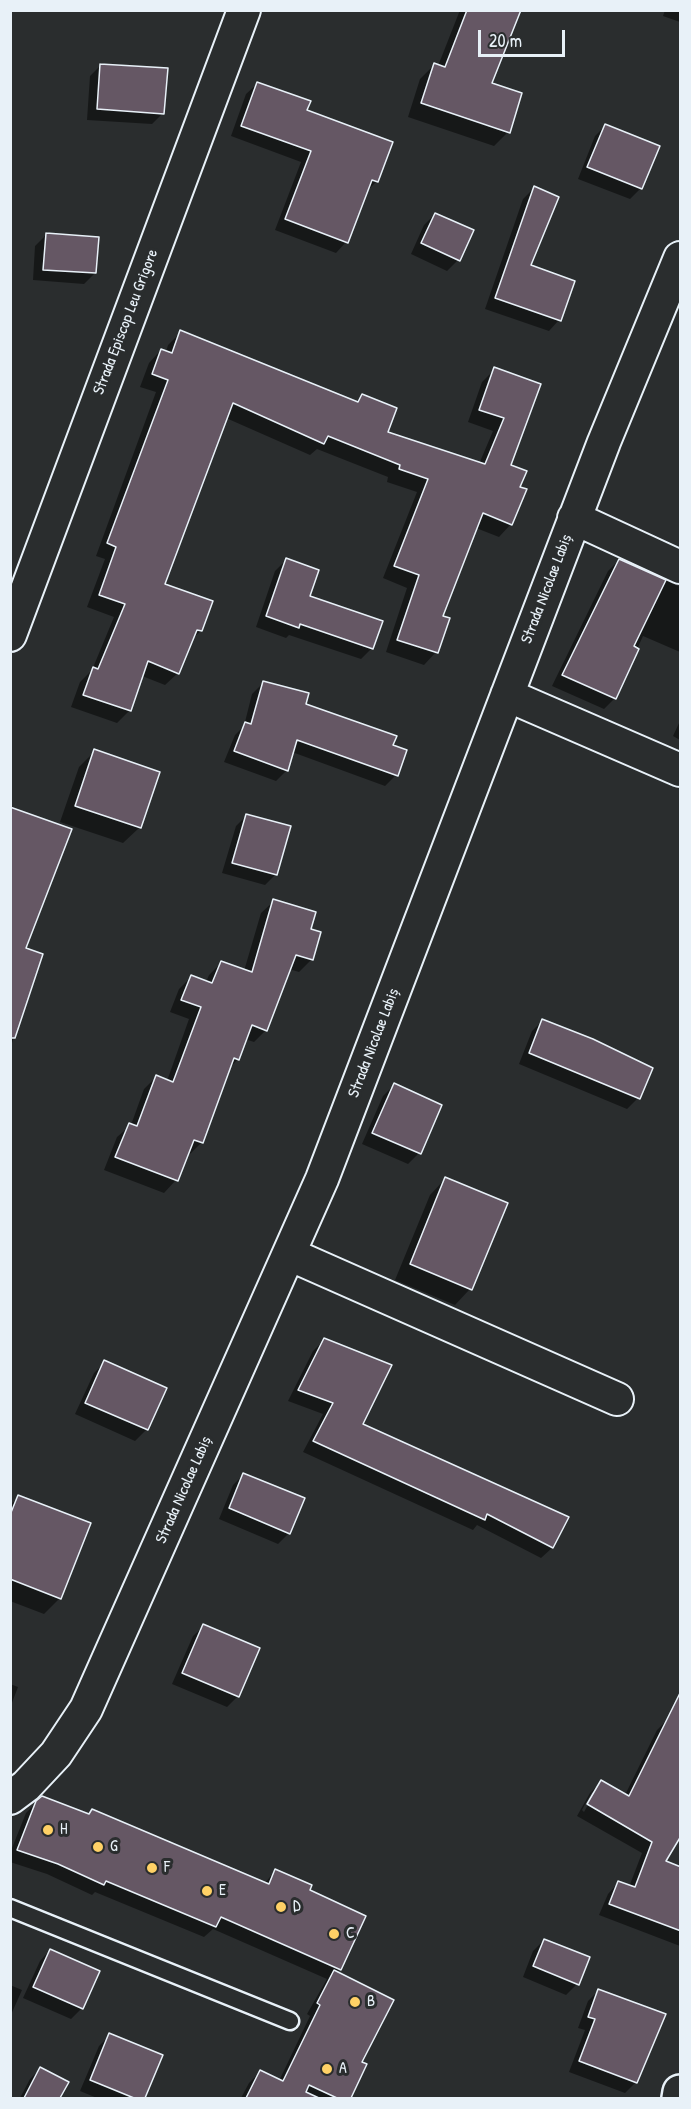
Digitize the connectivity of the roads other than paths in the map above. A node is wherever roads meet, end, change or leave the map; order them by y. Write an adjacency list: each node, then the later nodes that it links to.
1 (244, 10): 5 (street, Strada Episcop Leu Grigore)
2 (681, 258): 3 (street, Strada Nicolae Labiș)
3 (574, 518): 4 (street); 6 (street, Strada Nicolae Labiș)
4 (681, 567)
5 (10, 635)
6 (507, 694): 7 (street); 8 (street, Strada Nicolae Labiș)
7 (681, 770)
8 (290, 1254): 9 (street); 10 (street, Strada Nicolae Labiș)
9 (617, 1399)
10 (10, 1798)
11 (10, 1908): 12 (lane)
12 (290, 2021)
13 (681, 2092): 14 (main road)
14 (679, 2098)

